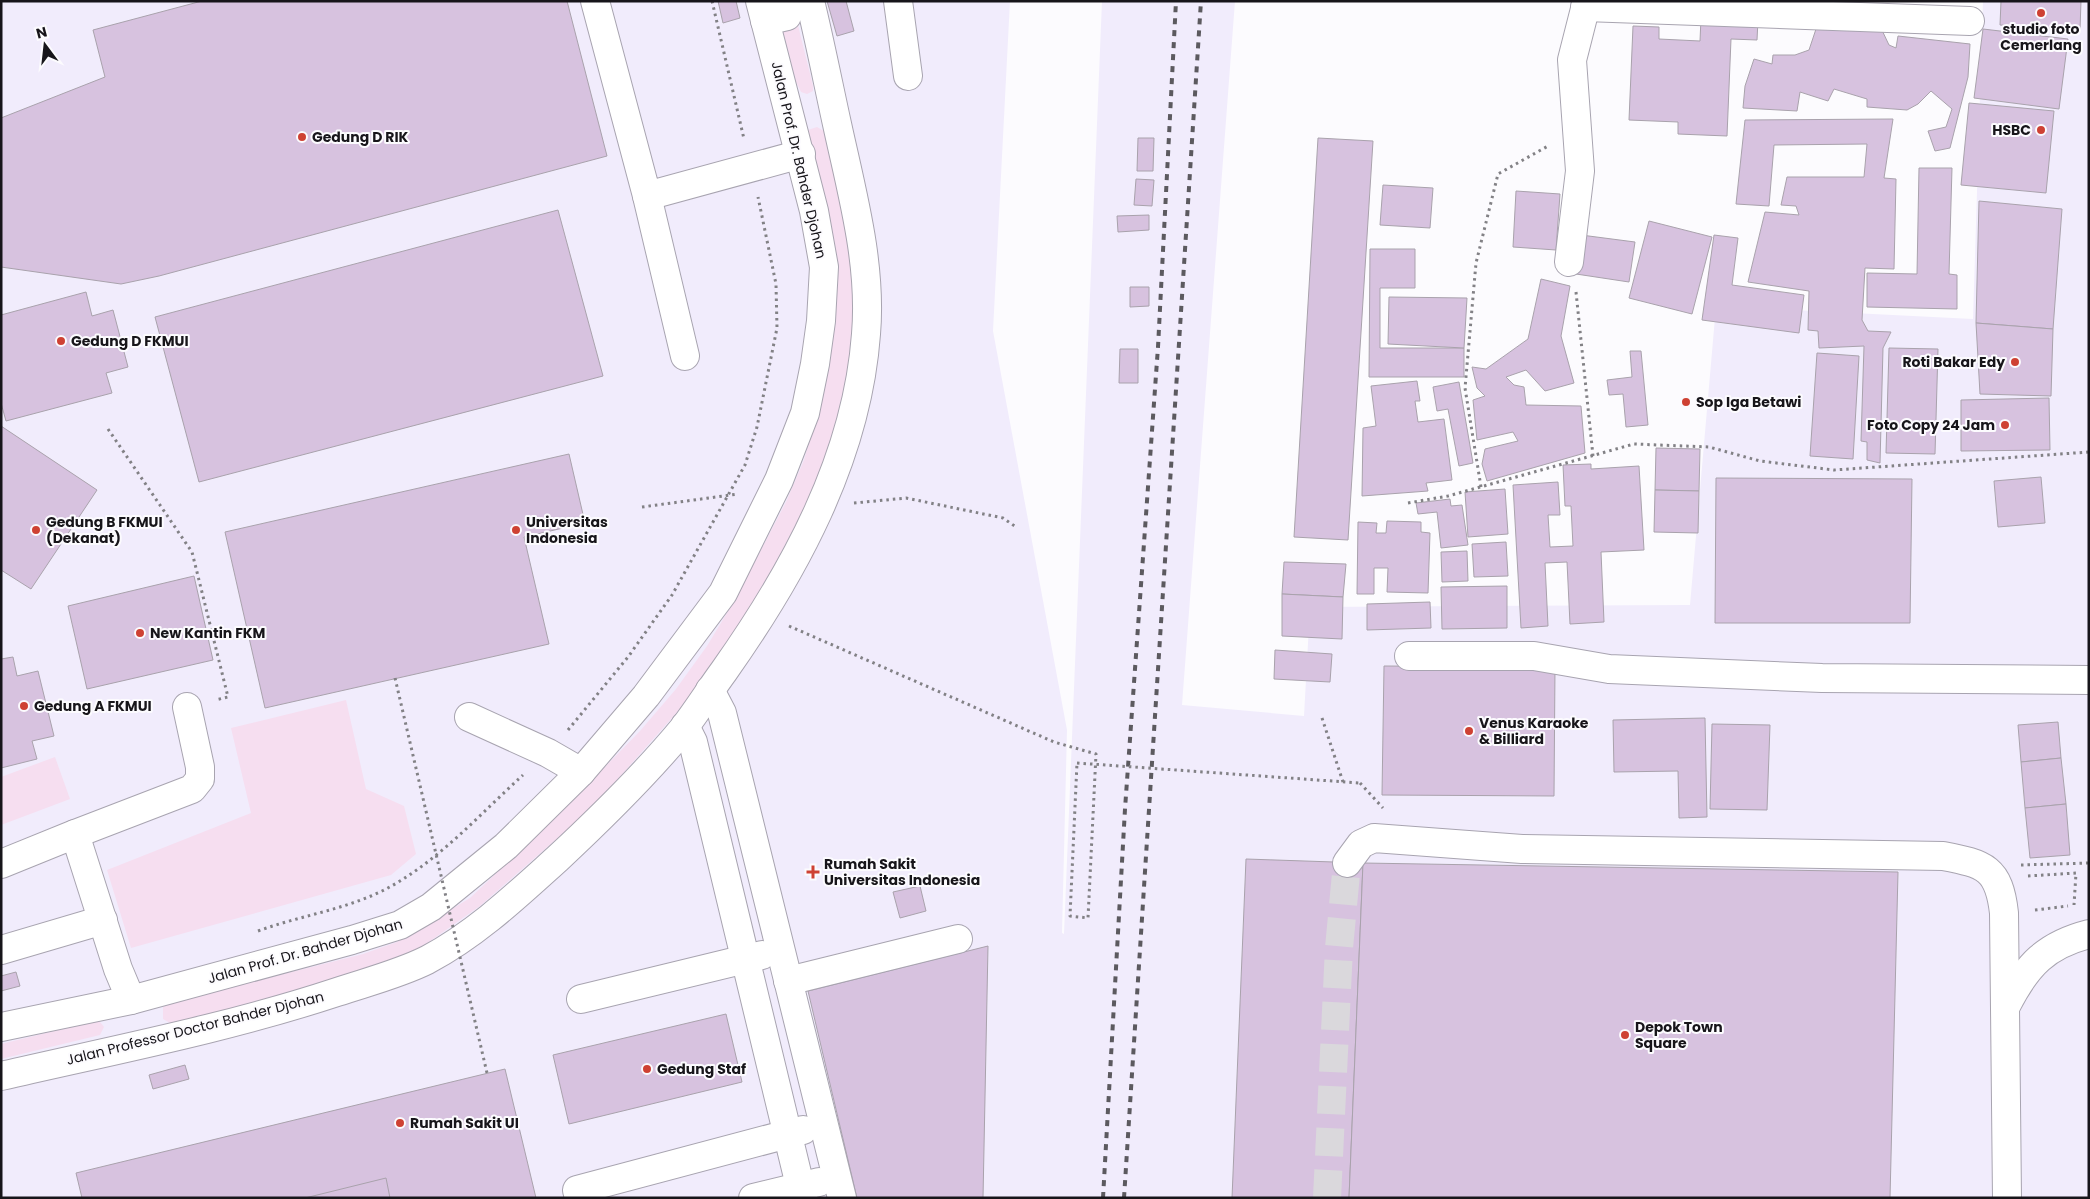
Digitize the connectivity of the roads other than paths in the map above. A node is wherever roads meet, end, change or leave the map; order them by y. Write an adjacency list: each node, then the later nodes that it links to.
1 (596, 1): 12 (street)
2 (783, 1): 6 (street)
3 (810, 1): 9 (street, Jalan Professor Doctor Bahder Djohan)
4 (898, 1): 8 (street)
5 (1586, 4): 7 (street); 13 (street)
6 (763, 11): 10 (street, Jalan Prof. Dr. Bahder Djohan)
7 (1970, 21)
8 (908, 76)
9 (832, 103): 10 (street); 17 (street, Jalan Professor Doctor Bahder Djohan)
10 (790, 114): 11 (street, Jalan Prof. Dr. Bahder Djohan)
11 (800, 154): 12 (street); 21 (street, Jalan Prof. Dr. Bahder Djohan)
12 (647, 196): 14 (street)
13 (1568, 262)
14 (685, 356)
15 (1409, 656): 16 (street)
16 (2089, 680)
17 (710, 690): 20 (street, Jalan Professor Doctor Bahder Djohan); 29 (street)
18 (187, 707): 22 (street)
19 (469, 717): 21 (street)
20 (685, 726): 30 (street); 36 (street, Jalan Professor Doctor Bahder Djohan)
21 (581, 772): 33 (street, Jalan Prof. Dr. Bahder Djohan)
22 (75, 834): 24 (street); 25 (street)
23 (1347, 863): 34 (street)
24 (1, 864)
25 (103, 920): 28 (street); 33 (street)
26 (2089, 934): 34 (street)
27 (958, 939): 31 (street)
28 (1, 950)
29 (781, 951): 30 (street); 31 (street)
30 (745, 959): 32 (street); 38 (street)
31 (788, 981): 37 (street)
32 (581, 999)
33 (131, 1000): 35 (street, Jalan Prof. Dr. Bahder Djohan)
34 (2005, 1007): 43 (street)
35 (1, 1027)
36 (1, 1076)
37 (824, 1125): 38 (street); 39 (street)
38 (787, 1134): 40 (street); 41 (street)
39 (840, 1188): 40 (street)
40 (802, 1192): 42 (street)
41 (579, 1198)
42 (753, 1198)
43 (2007, 1198)

